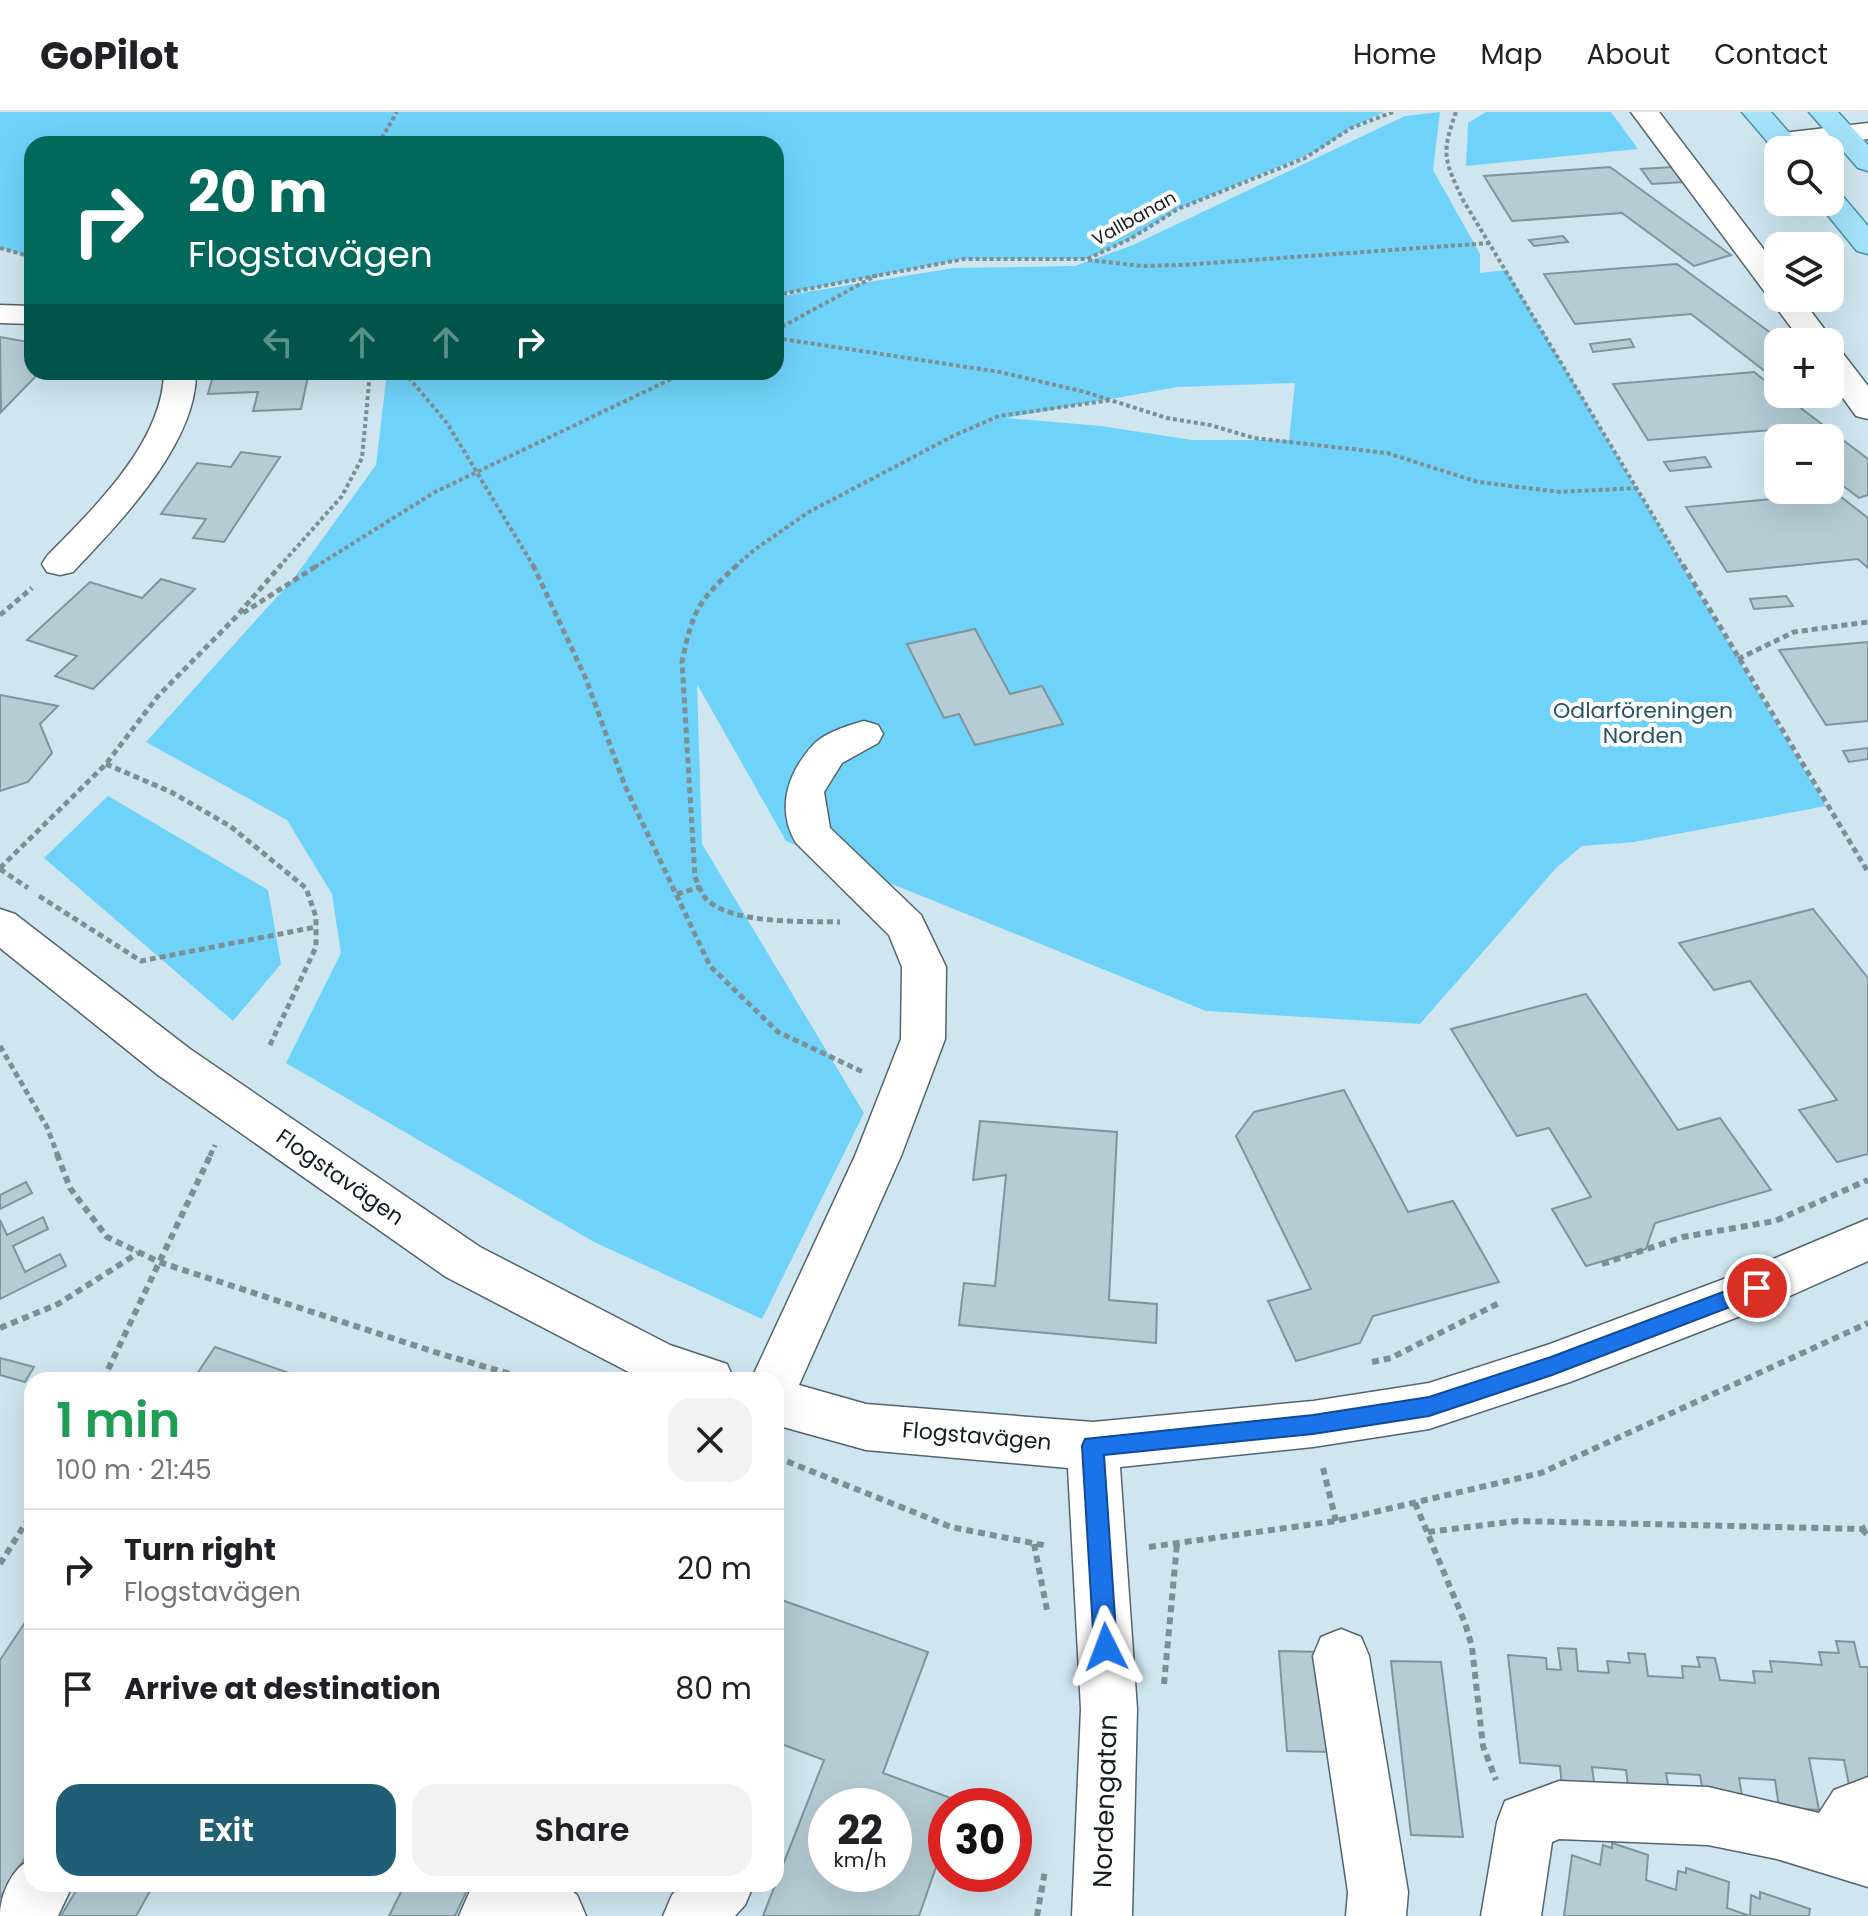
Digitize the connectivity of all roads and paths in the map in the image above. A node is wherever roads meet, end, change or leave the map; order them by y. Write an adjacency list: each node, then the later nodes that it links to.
1 (397, 112): 8 (path)
2 (1393, 112): 16 (path, Vallbanan)
3 (1456, 112): 12 (path)
4 (1645, 112): 17 (street)
5 (1756, 112): 9 (main road)
6 (1823, 112): 7 (main road)
7 (1856, 133): 10 (main road)
8 (383, 136)
9 (1777, 136)
10 (1868, 162)
11 (1844, 216): 13 (main road)
12 (1490, 243): 16 (path); 32 (path)
13 (1868, 245)
14 (0, 248): 15 (path)
15 (24, 255)
16 (1087, 259): 18 (path, Vallbanan)
17 (1764, 270)
18 (880, 273): 19 (path, Vallbanan); 22 (path)
19 (784, 293)
20 (0, 314): 21 (street)
21 (24, 315)
22 (784, 326)
23 (784, 339): 29 (path)
24 (1844, 377): 30 (street)
25 (178, 380): 33 (street)
26 (369, 380): 34 (path)
27 (411, 380): 31 (path)
28 (669, 380): 31 (path)
29 (1112, 400): 32 (path); 41 (path)
30 (1868, 409)
31 (476, 471): 34 (path); 42 (path)
32 (1637, 488): 36 (path)
33 (60, 564)
34 (235, 618): 38 (path)
35 (1868, 622): 36 (path)
36 (1738, 659): 40 (path)
37 (864, 734): 43 (street)
38 (106, 764): 39 (path); 45 (path)
39 (0, 869): 45 (path)
40 (1868, 872)
41 (700, 887): 42 (path); 43 (path)
42 (677, 894): 48 (path)
43 (901, 921): 48 (street)
44 (0, 925): 59 (street, Flogstavägen)
45 (316, 927): 47 (path)
46 (0, 1046): 52 (path)
47 (269, 1047)
48 (903, 1092): 60 (street)
49 (217, 1140): 53 (path)
50 (1868, 1180): 54 (path)
51 (1868, 1239): 62 (street, Flogstavägen)
52 (139, 1252): 53 (path); 56 (path)
53 (159, 1262): 57 (path); 58 (path)
54 (1602, 1264)
55 (1868, 1323): 64 (path)
56 (0, 1328)
57 (107, 1372)
58 (503, 1372)
59 (685, 1372)
60 (780, 1372)
61 (784, 1404): 62 (street, Flogstavägen)
62 (1093, 1446): 70 (street, Nordengatan)
63 (784, 1460): 69 (path)
64 (1415, 1503): 67 (path); 70 (path)
65 (24, 1526): 71 (path)
66 (1865, 1528): 67 (path); 68 (path)
67 (1428, 1532): 74 (path)
68 (1868, 1536)
69 (1034, 1544): 70 (path); 72 (path)
70 (1101, 1554): 86 (street, Nordengatan)
71 (0, 1564)
72 (1048, 1617)
73 (1341, 1656): 87 (street)
74 (1526, 1822): 75 (street); 88 (street)
75 (1857, 1837)
76 (1046, 1864): 85 (path)
77 (38, 1892): 81 (street)
78 (500, 1892): 82 (street)
79 (524, 1892): 83 (street)
80 (716, 1892): 84 (street)
81 (24, 1916)
82 (489, 1916)
83 (556, 1916)
84 (693, 1916)
85 (1037, 1916)
86 (1102, 1916)
87 (1376, 1916)
88 (1511, 1916)

